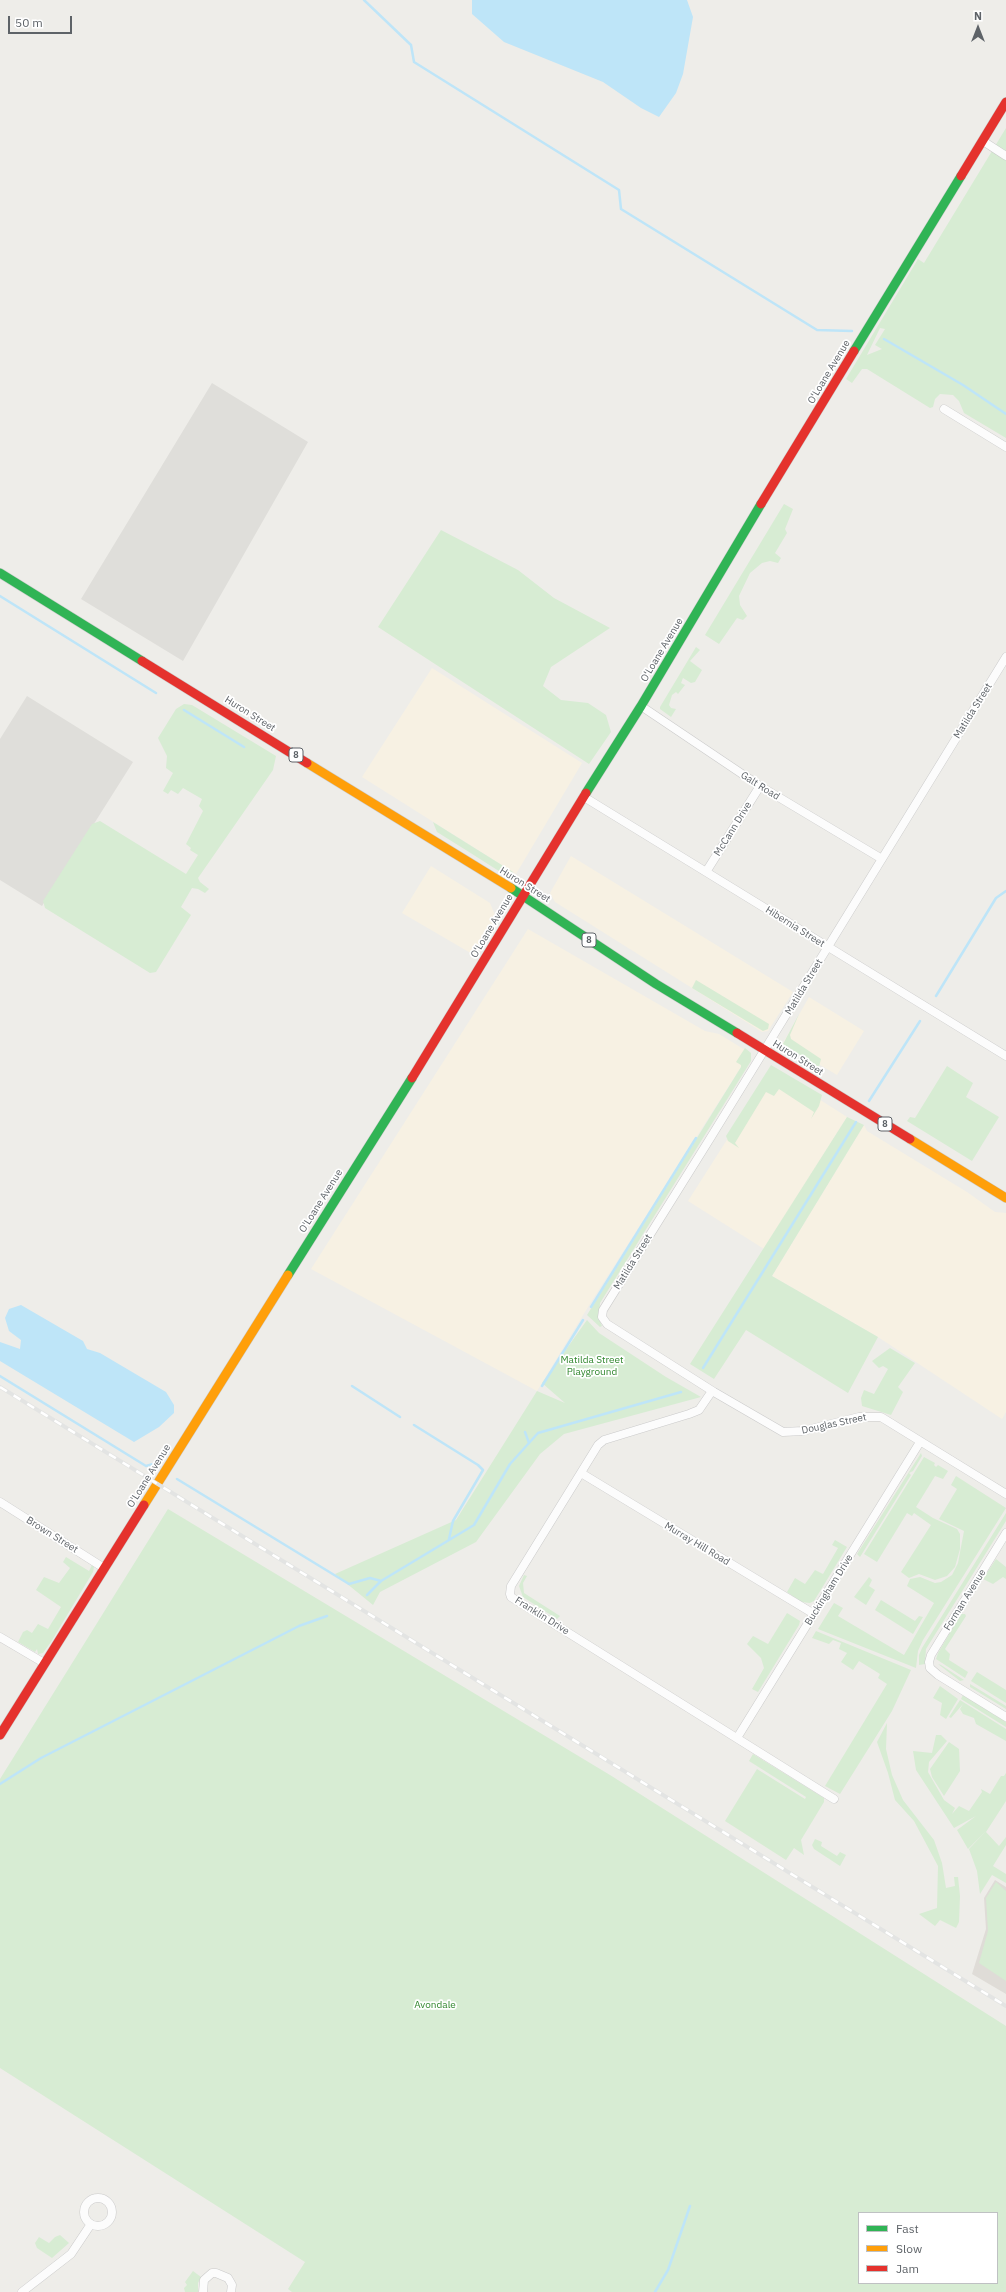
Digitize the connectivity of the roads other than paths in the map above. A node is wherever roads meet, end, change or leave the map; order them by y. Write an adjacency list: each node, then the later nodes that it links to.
1 (1006, 102): 2 (main road, O'Loane Avenue)
2 (982, 141): 3 (street); 8 (main road, O'Loane Avenue)
3 (1006, 156)
4 (944, 409): 5 (street)
5 (1006, 447)
6 (0, 573): 13 (main road, Huron Street / 8)
7 (1006, 657): 11 (street, Matilda Street)
8 (641, 706): 9 (street, Galt Road); 10 (main road, O'Loane Avenue)
9 (760, 786): 11 (street, Galt Road); 12 (street, McCann Drive)
10 (584, 796): 12 (street, Hibernia Street); 13 (main road, O'Loane Avenue)
11 (882, 859): 14 (street, Matilda Street)
12 (706, 872): 14 (street, Hibernia Street)
13 (523, 896): 15 (main road, Huron Street / 8); 25 (main road, O'Loane Avenue)
14 (828, 947): 15 (street, Matilda Street); 16 (street, Hibernia Street)
15 (764, 1050): 17 (main road, Huron Street / 8); 18 (street, Matilda Street)
16 (1006, 1056)
17 (1006, 1198)
18 (602, 1317): 19 (street, Douglas Street)
19 (712, 1391): 20 (street, Douglas Street); 21 (street, Franklin Drive)
20 (920, 1442): 22 (street, Douglas Street); 26 (street, Buckingham Drive)
21 (581, 1473): 26 (street, Murray Hill Road); 31 (street, Franklin Drive)
22 (1006, 1494)
23 (0, 1502): 25 (street, Brown Street)
24 (1006, 1533): 29 (street, Forman Avenue)
25 (104, 1568): 28 (main road, O'Loane Avenue)
26 (814, 1614): 31 (street, Buckingham Drive)
27 (0, 1637): 28 (street)
28 (44, 1663): 30 (main road, O'Loane Avenue)
29 (1006, 1717)
30 (0, 1735)
31 (737, 1738): 32 (street, Franklin Drive)
32 (834, 1799)
33 (91, 2224): 34 (street)
34 (22, 2292)
35 (203, 2292): 36 (street)
36 (231, 2292)

